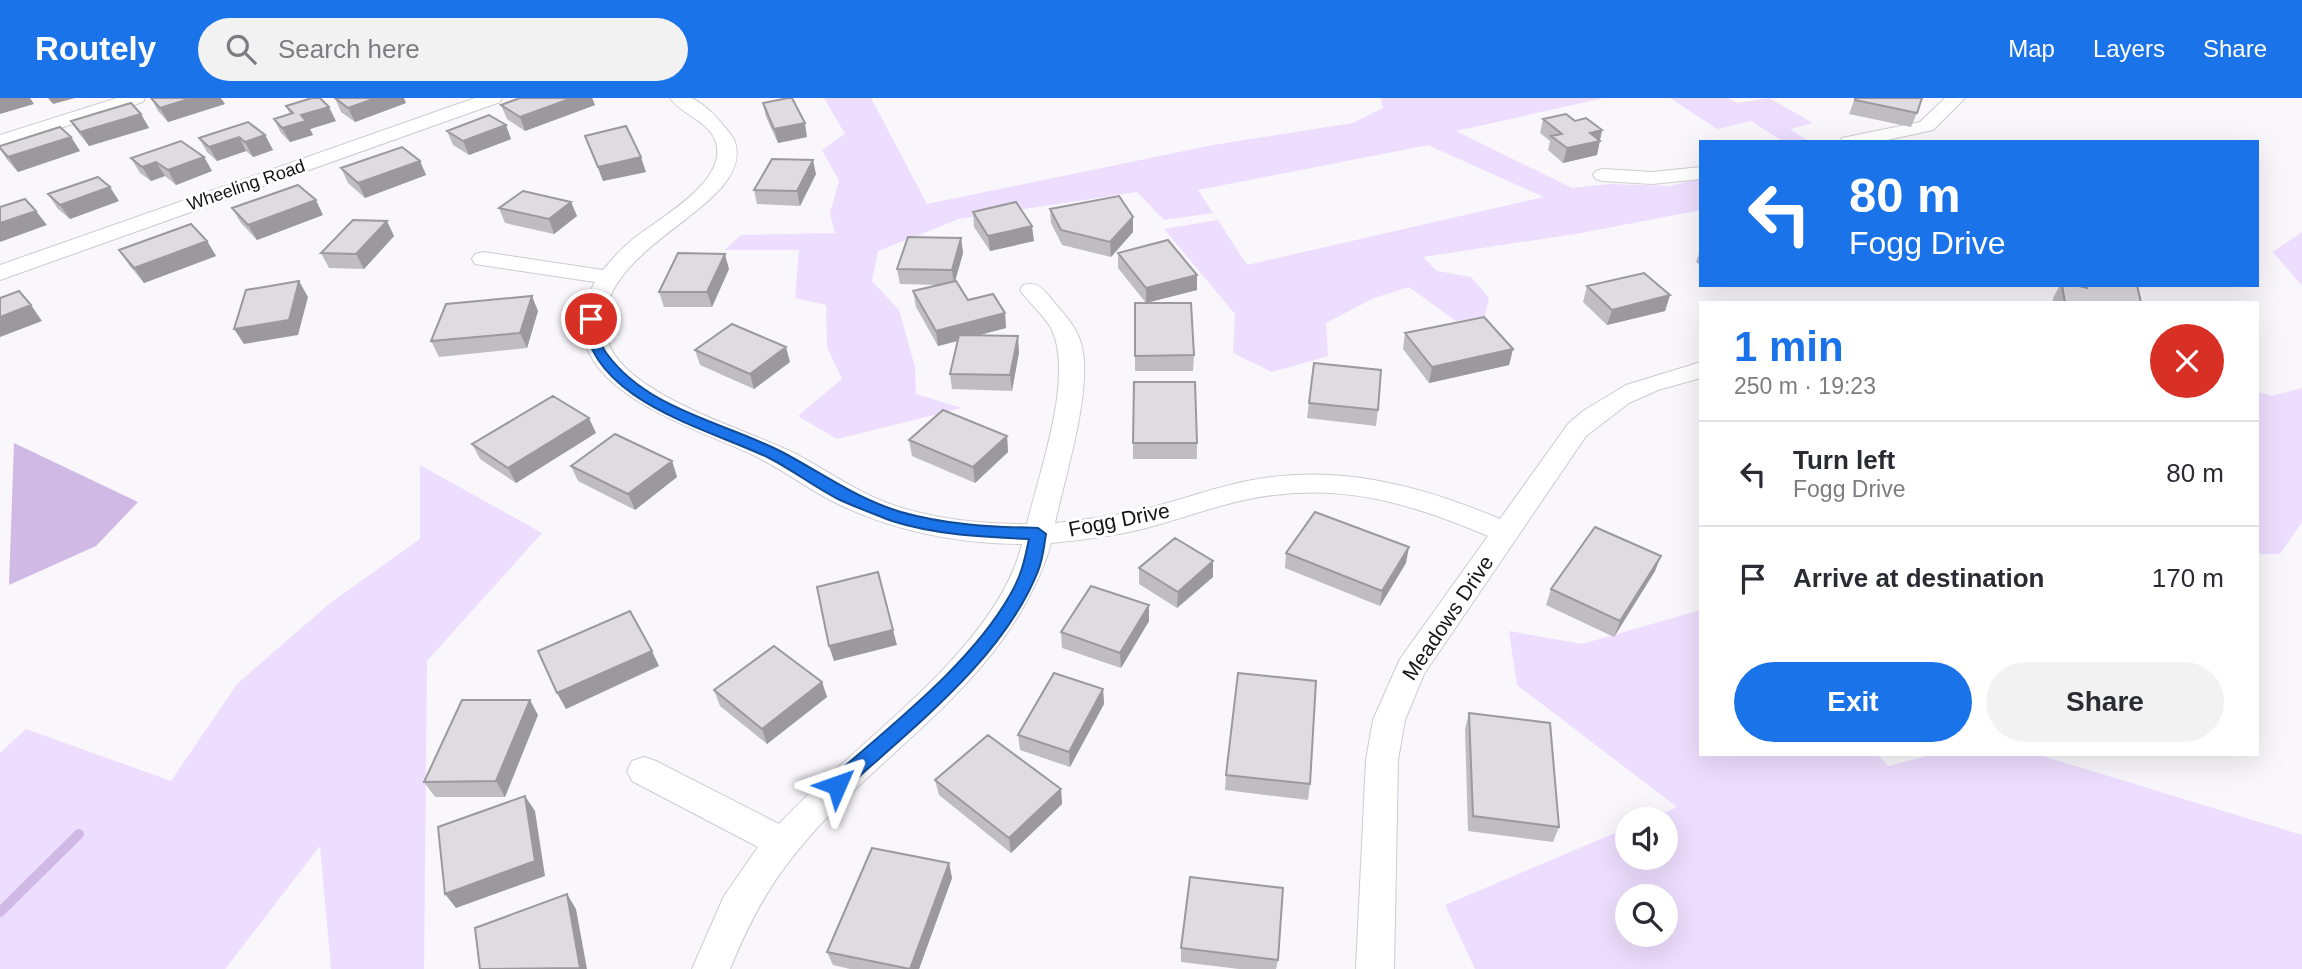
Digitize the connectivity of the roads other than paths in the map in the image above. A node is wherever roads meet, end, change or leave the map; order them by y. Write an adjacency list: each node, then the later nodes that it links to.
1 (136, 98): 6 (street)
2 (493, 98): 10 (street, Wheeling Road)
3 (678, 98): 11 (street, Fogg Drive)
4 (1956, 98): 5 (street)
5 (1859, 140)
6 (0, 141)
7 (1699, 173): 8 (street)
8 (1603, 175)
9 (483, 260): 11 (street)
10 (0, 273)
11 (610, 278): 15 (street, Fogg Drive)
12 (1031, 290): 15 (street)
13 (1699, 371): 14 (street, Meadows Drive)
14 (1506, 533): 15 (street, Fogg Drive); 19 (street, Meadows Drive)
15 (1038, 534): 17 (street)
16 (644, 771): 17 (street)
17 (782, 842): 18 (street)
18 (711, 969)
19 (1376, 969)

